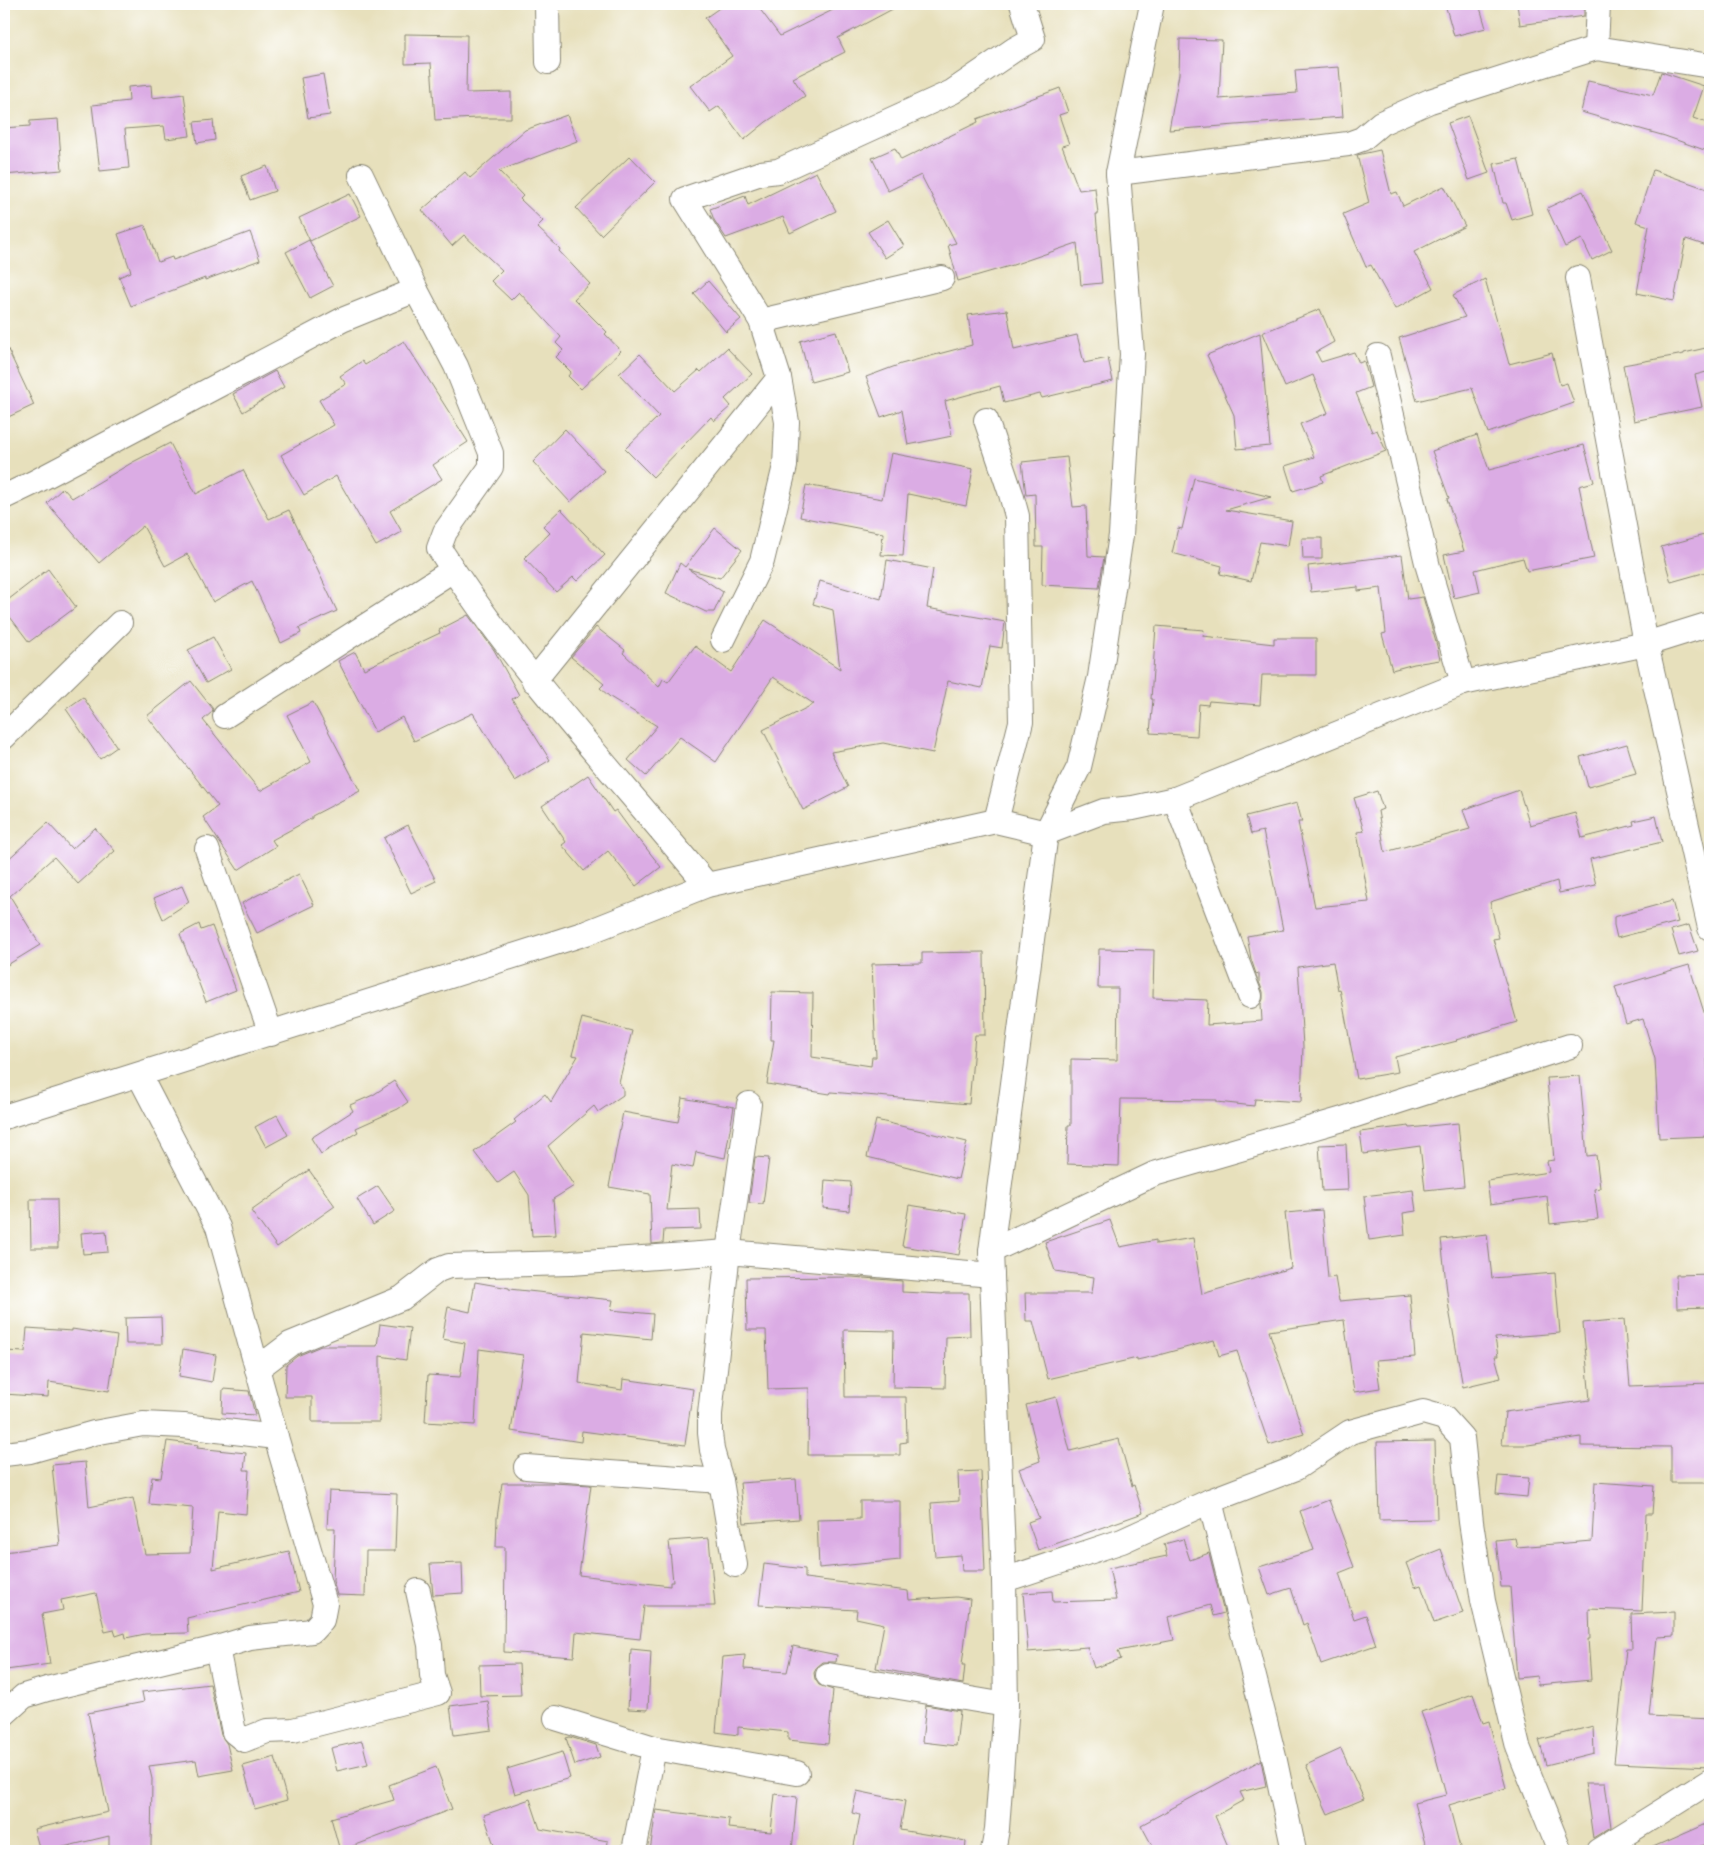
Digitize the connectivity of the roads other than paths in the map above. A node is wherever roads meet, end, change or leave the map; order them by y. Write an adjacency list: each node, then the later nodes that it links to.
1 (547, 4): 6 (street)
2 (1022, 4): 13 (street)
3 (1152, 4): 8 (street)
4 (1598, 4): 5 (street)
5 (1596, 48): 7 (street); 8 (street)
6 (548, 62)
7 (1710, 66)
8 (1118, 173): 29 (street)
9 (361, 175): 12 (street)
10 (942, 278): 13 (street)
11 (1578, 278): 22 (street)
12 (416, 290): 17 (street); 18 (street)
13 (761, 321): 15 (street)
14 (1378, 356): 24 (street)
15 (779, 378): 21 (street); 23 (street)
16 (986, 420): 28 (street)
17 (4, 497)
18 (454, 570): 23 (street); 25 (street)
19 (120, 623): 26 (street)
20 (1710, 624): 22 (street)
21 (723, 640)
22 (1646, 644): 24 (street); 32 (street)
23 (534, 681): 31 (street)
24 (1463, 683): 27 (street)
25 (225, 716)
26 (4, 737)
27 (1175, 799): 29 (street); 33 (street)
28 (996, 821): 29 (street); 31 (street)
29 (1046, 833): 39 (street)
30 (207, 849): 34 (street)
31 (707, 885): 34 (street)
32 (1710, 928)
33 (1250, 996)
34 (271, 1034): 36 (street)
35 (1570, 1046): 39 (street)
36 (139, 1075): 38 (street); 42 (street)
37 (749, 1104): 40 (street)
38 (4, 1117)
39 (991, 1251): 41 (street)
40 (728, 1252): 41 (street); 42 (street); 46 (street)
41 (992, 1274): 49 (street)
42 (257, 1369): 43 (street)
43 (276, 1438): 44 (street); 51 (street)
44 (4, 1454)
45 (526, 1467): 46 (street)
46 (721, 1481): 48 (street)
47 (1210, 1501): 49 (street); 61 (street); 62 (street)
48 (735, 1565)
49 (1004, 1580): 53 (street)
50 (418, 1592): 51 (street)
51 (217, 1648): 54 (street)
52 (828, 1675): 53 (street)
53 (1006, 1705): 60 (street)
54 (4, 1714)
55 (556, 1718): 56 (street)
56 (654, 1748): 57 (street); 59 (street)
57 (797, 1773)
58 (1710, 1781): 63 (street)
59 (634, 1851)
60 (993, 1851)
61 (1294, 1851)
62 (1560, 1851)
63 (1598, 1851)

